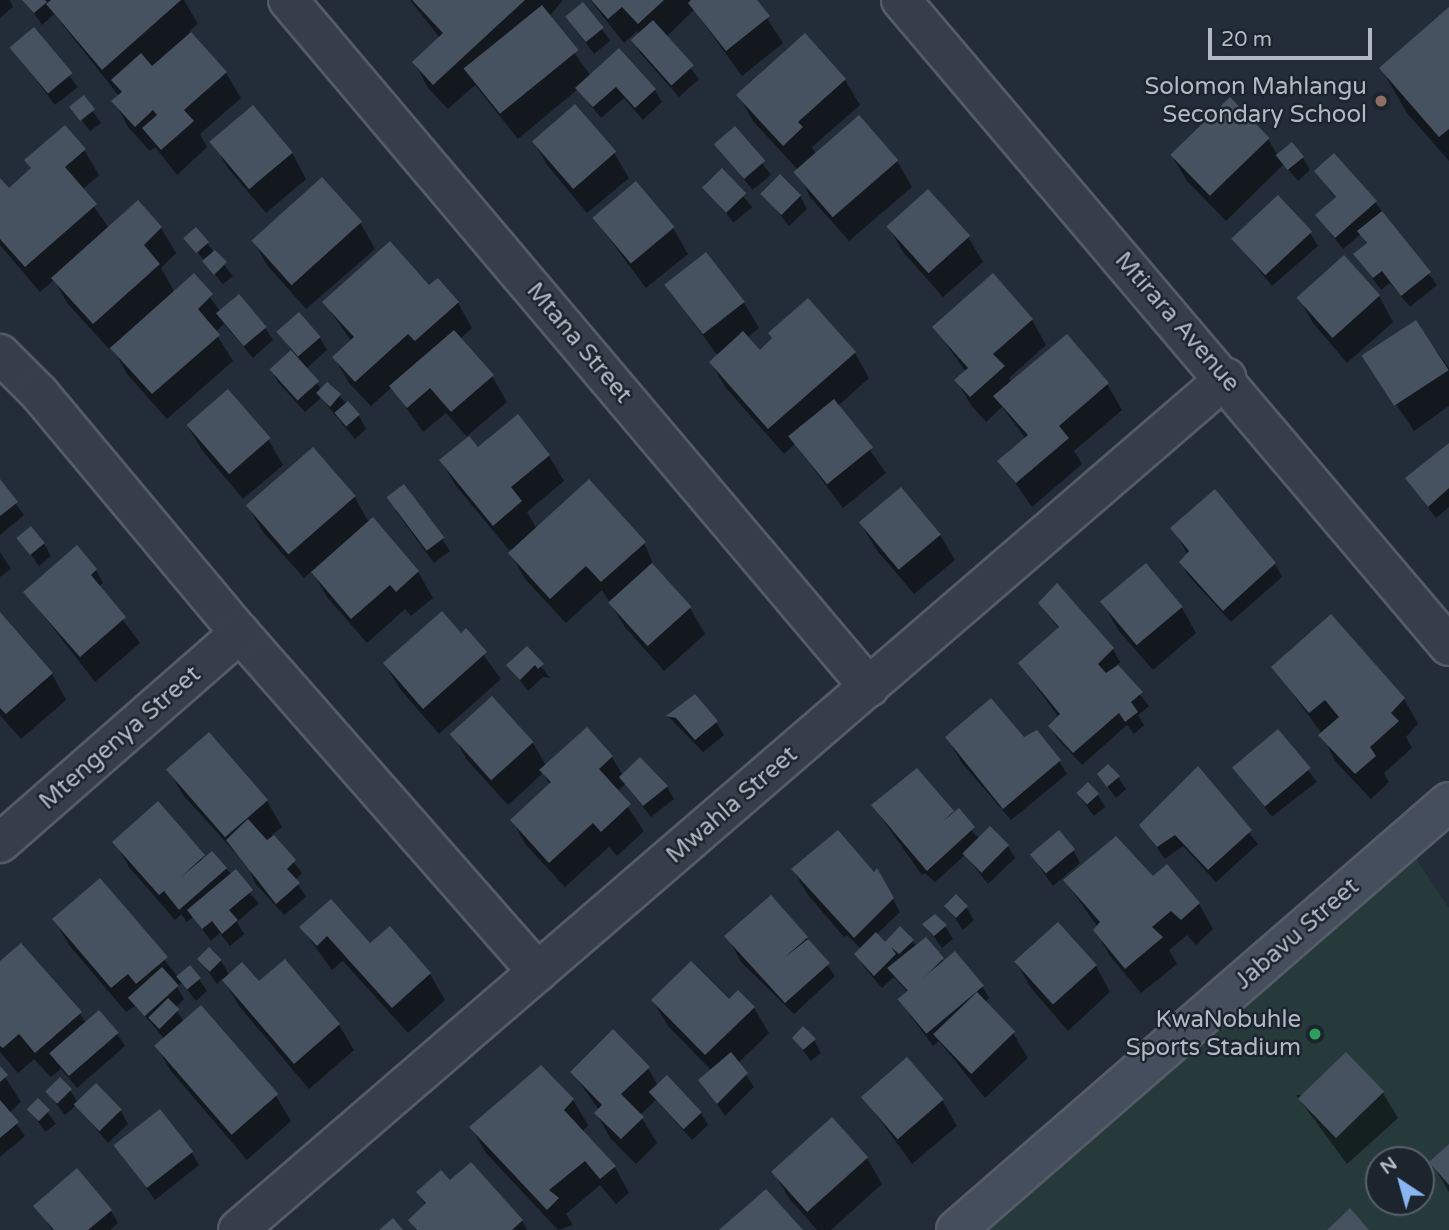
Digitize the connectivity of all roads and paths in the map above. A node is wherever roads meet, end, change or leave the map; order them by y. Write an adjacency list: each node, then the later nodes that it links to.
1 (288, 0): 7 (street, Mtana Street)
2 (901, 0): 4 (street, Mtirara Avenue)
3 (0, 354): 5 (street)
4 (1226, 378): 6 (street, Mtirara Avenue); 7 (street, Mwahla Street)
5 (240, 633): 9 (street, Mtengenya Street); 10 (street)
6 (1449, 646)
7 (869, 687): 10 (street, Mwahla Street)
8 (1449, 802): 12 (street, Jabavu Street)
9 (0, 843)
10 (538, 972): 11 (street, Mwahla Street)
11 (238, 1230)
12 (956, 1230)

